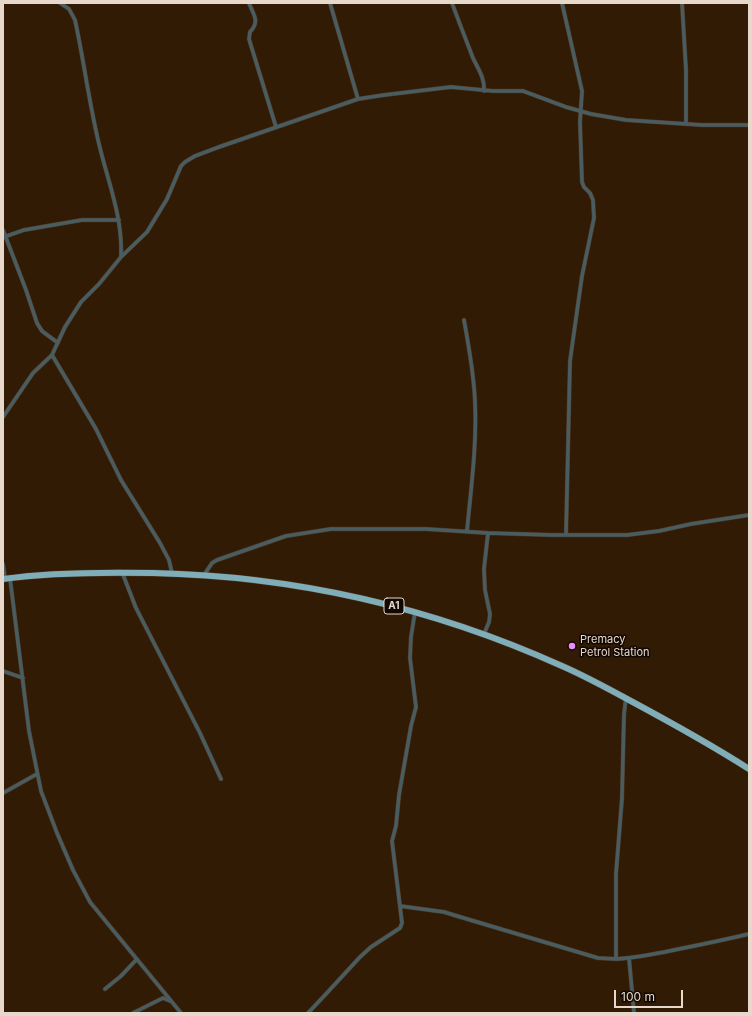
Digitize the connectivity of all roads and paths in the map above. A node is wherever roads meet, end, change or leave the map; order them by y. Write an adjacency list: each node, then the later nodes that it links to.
1 (60, 3): 13 (street)
2 (249, 3): 12 (street)
3 (330, 3): 8 (street)
4 (452, 3): 7 (street)
5 (562, 3): 9 (street)
6 (682, 3): 10 (street)
7 (484, 91): 8 (street); 9 (street)
8 (358, 99): 12 (street)
9 (581, 111): 10 (street); 24 (street)
10 (686, 124): 11 (street)
11 (749, 125)
12 (276, 127): 16 (street)
13 (119, 220): 15 (street); 16 (street)
14 (3, 230): 15 (street)
15 (4, 237): 18 (street)
16 (121, 257): 18 (street)
17 (464, 320): 22 (street)
18 (58, 343): 19 (street)
19 (52, 354): 20 (street); 27 (street)
20 (3, 417)
21 (749, 515): 24 (street)
22 (468, 531): 23 (street); 28 (street)
23 (488, 533): 24 (street); 31 (street)
24 (566, 535)
25 (3, 564): 29 (street)
26 (122, 572): 27 (highway, A1); 29 (highway, A1); 37 (street)
27 (172, 573): 28 (highway, A1)
28 (204, 575): 30 (highway, A1)
29 (6, 578): 33 (street)
30 (416, 611): 31 (highway, A1); 39 (street)
31 (484, 634): 34 (highway, A1)
32 (3, 671): 33 (street)
33 (23, 678): 36 (street)
34 (626, 698): 35 (highway, A1); 43 (street)
35 (749, 769)
36 (37, 774): 38 (street); 42 (street)
37 (221, 779)
38 (3, 793)
39 (400, 906): 43 (street); 48 (street)
40 (749, 934): 41 (street)
41 (629, 958): 43 (street); 49 (street)
42 (137, 959): 44 (street); 45 (street)
43 (616, 959)
44 (105, 989)
45 (171, 1002): 46 (street); 47 (street)
46 (133, 1013)
47 (181, 1013)
48 (308, 1013)
49 (634, 1013)

